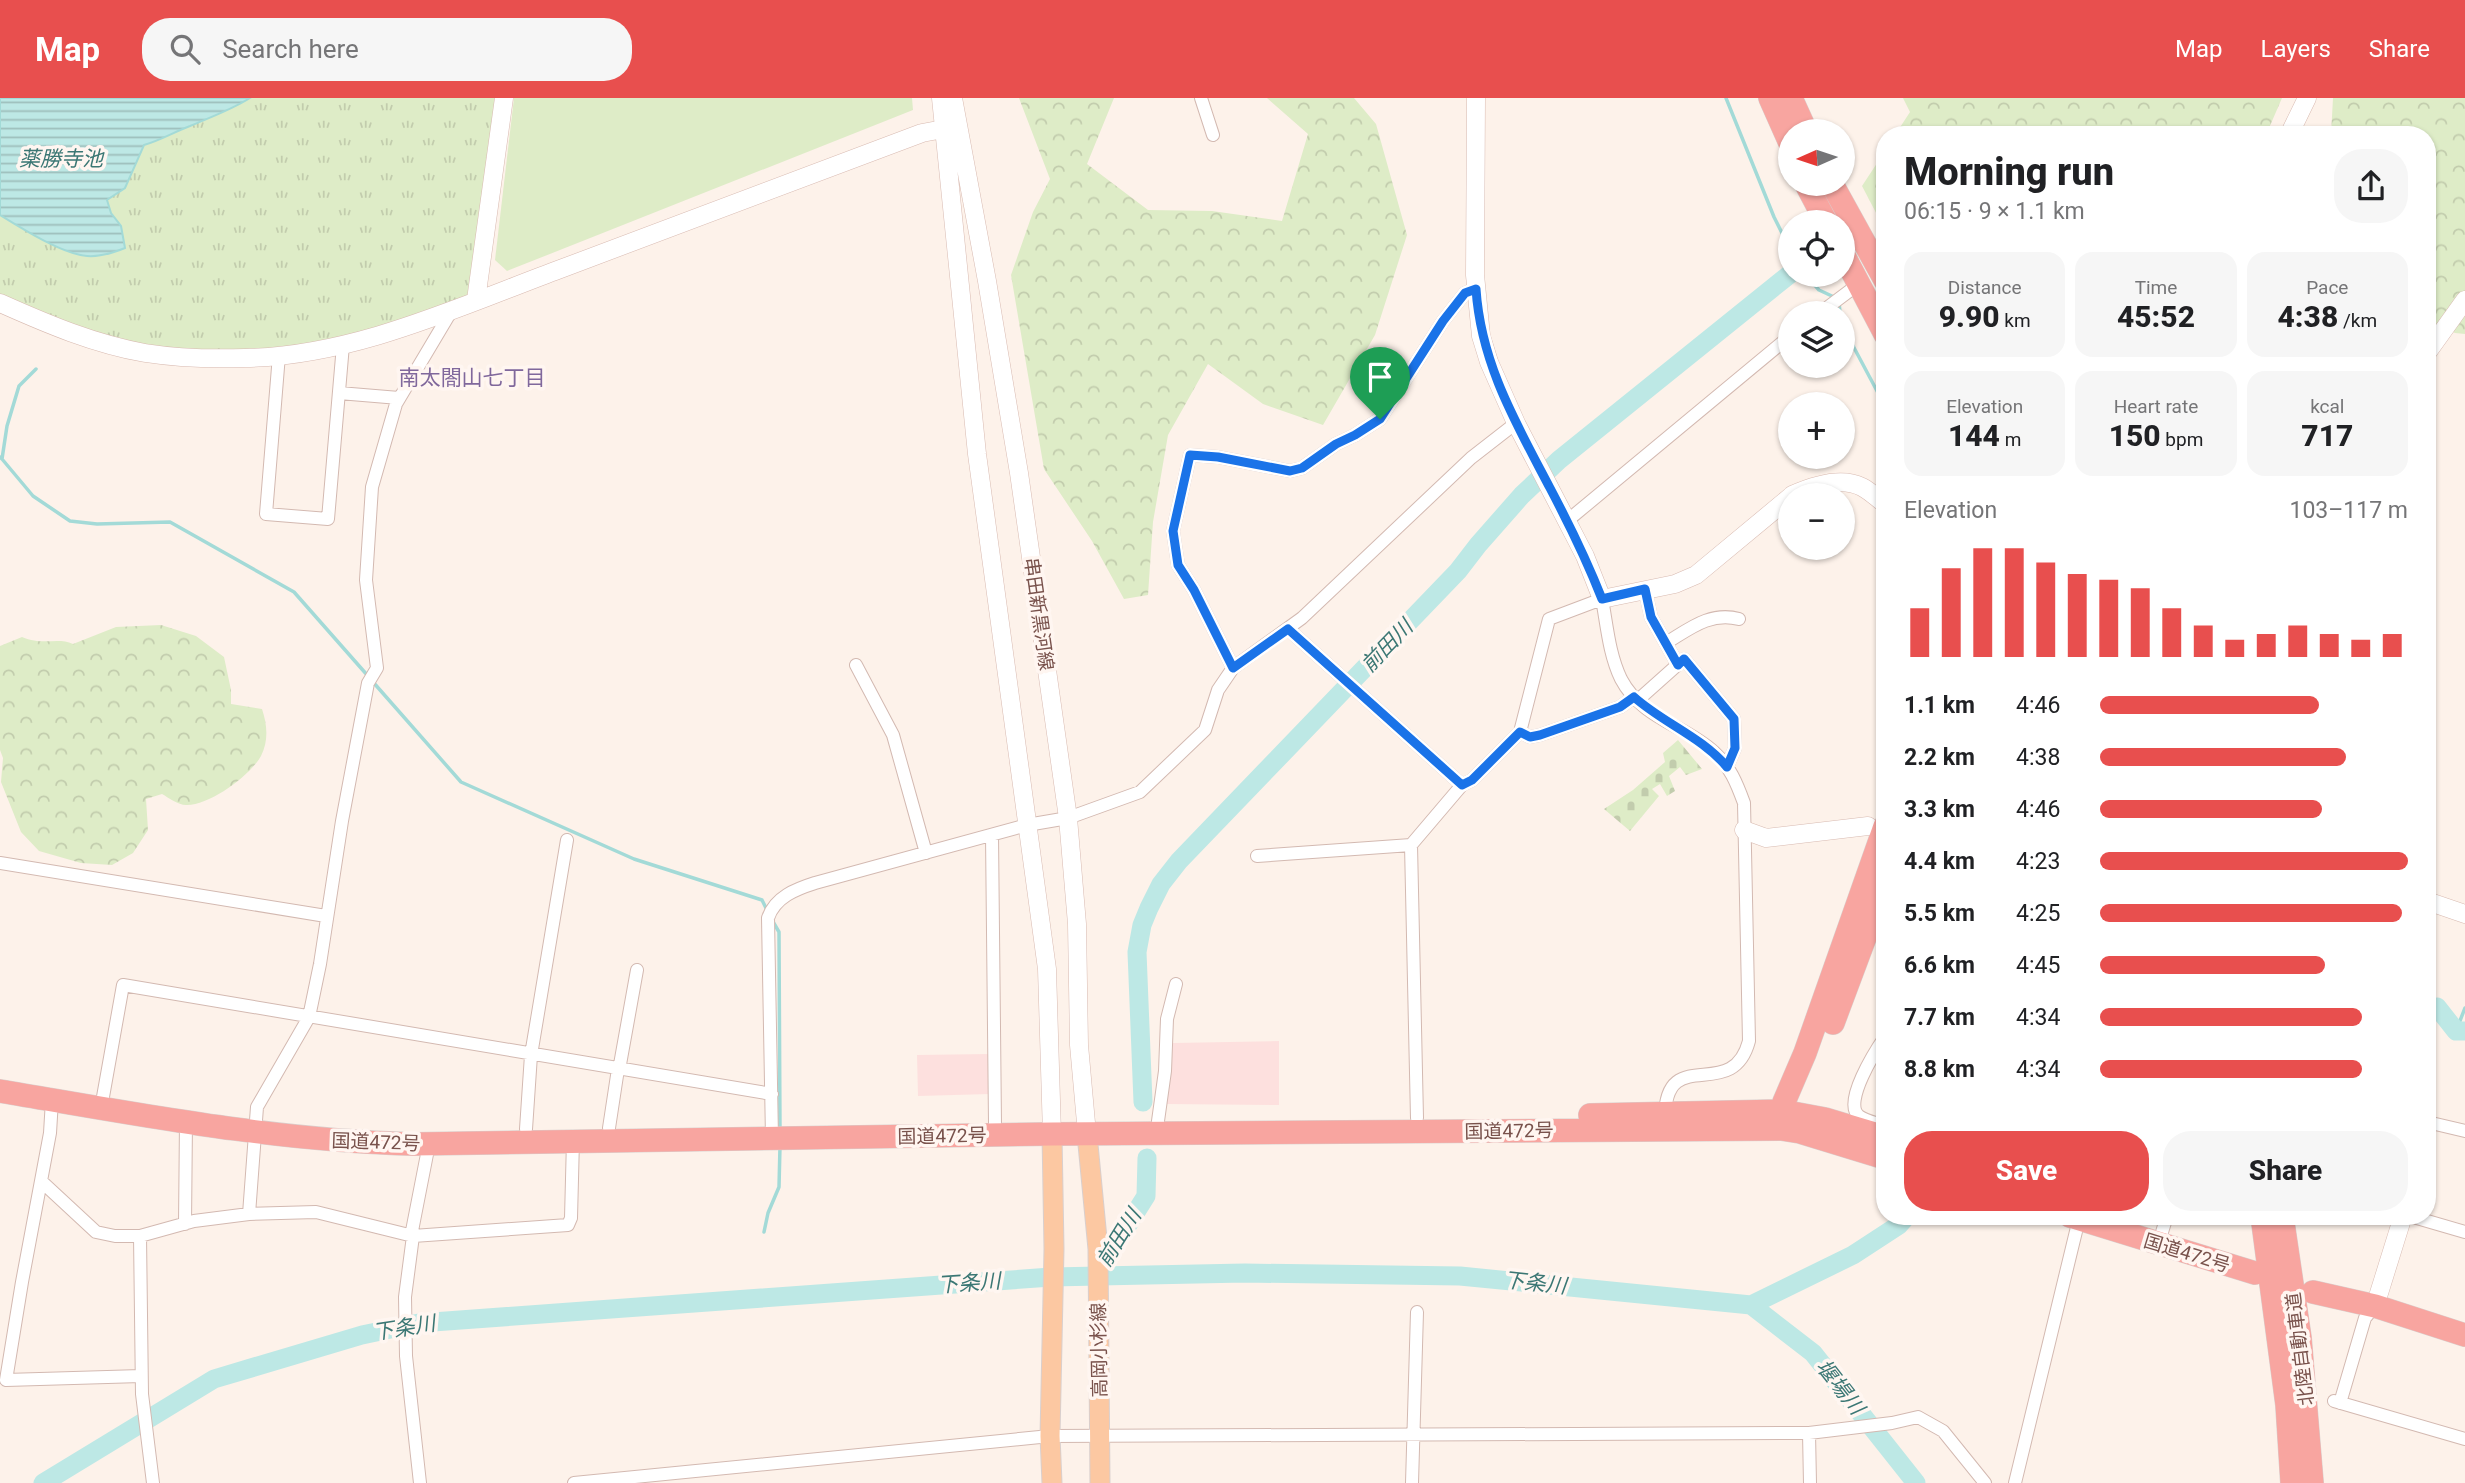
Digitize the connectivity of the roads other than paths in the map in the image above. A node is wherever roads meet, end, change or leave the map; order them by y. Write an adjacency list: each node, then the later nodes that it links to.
1 (503, 98): 20 (street)
2 (942, 98): 12 (street, 串田新黒河線)
3 (953, 98): 12 (street, 串田新黒河線)
4 (1201, 98): 13 (street)
5 (1476, 98): 19 (street)
6 (1770, 98): 9 (highway)
7 (1791, 98): 10 (highway)
8 (2307, 98): 11 (street)
9 (1782, 119)
10 (1792, 119)
11 (2293, 126)
12 (951, 127): 20 (street); 52 (street, 串田新黒河線); 53 (street, 串田新黒河線)
13 (1213, 135)
14 (1839, 196): 15 (highway)
15 (1876, 264)
16 (1855, 266): 24 (highway)
17 (1855, 277): 26 (highway)
18 (1856, 286): 22 (street)
19 (1476, 289): 33 (street); 47 (street)
20 (476, 300): 25 (street)
21 (2465, 300): 27 (street)
22 (1836, 301)
23 (0, 303): 30 (street)
24 (1876, 304)
25 (452, 309): 28 (street); 32 (street)
26 (1876, 317)
27 (2436, 340)
28 (343, 345): 30 (street); 31 (street)
29 (1778, 346): 39 (street)
30 (279, 355): 31 (street)
31 (339, 393): 32 (street)
32 (399, 398): 65 (street)
33 (1516, 423): 39 (street); 43 (street)
34 (1830, 483): 35 (street)
35 (1848, 483)
36 (1855, 485): 37 (street)
37 (1876, 497)
38 (1778, 507): 40 (street)
39 (1567, 521): 41 (street)
40 (1645, 589): 41 (street); 44 (street)
41 (1602, 599): 48 (street); 49 (street)
42 (1739, 619): 44 (street)
43 (1288, 629): 47 (street); 51 (street)
44 (1666, 643): 46 (street)
45 (856, 665): 59 (street)
46 (1678, 665): 48 (street); 50 (street)
47 (1233, 668): 52 (street)
48 (1636, 699): 49 (street); 50 (street)
49 (1520, 732): 51 (street)
50 (1727, 767): 55 (street)
51 (1462, 785): 58 (street)
52 (1068, 818): 53 (street); 86 (street, 串田新黒河線)
53 (1027, 825): 56 (street); 88 (street, 串田新黒河線)
54 (1876, 826): 55 (street); 78 (highway)
55 (1744, 830): 81 (street)
56 (992, 835): 59 (street); 83 (street)
57 (567, 840): 70 (street)
58 (1411, 845): 60 (street); 77 (street)
59 (926, 853): 74 (street)
60 (1257, 856)
61 (0, 863): 65 (street)
62 (2436, 904): 64 (street)
63 (1876, 908): 78 (highway)
64 (2465, 914)
65 (326, 916): 68 (street)
66 (638, 970): 71 (street)
67 (1176, 984): 80 (street)
68 (309, 1017): 70 (street); 76 (street); 82 (street)
69 (1876, 1050): 89 (street)
70 (531, 1055): 71 (street); 87 (street)
71 (619, 1069): 74 (street); 85 (street)
72 (0, 1076): 76 (highway, 国道472号)
73 (0, 1091): 75 (highway, 国道472号)
74 (772, 1094): 91 (street)
75 (52, 1100): 76 (highway, 国道472号); 95 (street)
76 (103, 1101): 79 (highway, 国道472号); 82 (highway, 国道472号)
77 (1416, 1118): 80 (highway, 国道472号); 81 (highway, 国道472号)
78 (1786, 1118): 81 (highway, 国道472号); 92 (highway, 国道472号)
79 (186, 1121): 82 (highway, 国道472号); 97 (street)
80 (1158, 1121): 86 (highway, 国道472号)
81 (1665, 1121): 86 (highway, 国道472号)
82 (256, 1124): 87 (highway, 国道472号); 94 (highway, 国道472号); 96 (street)
83 (995, 1124): 88 (highway, 国道472号); 91 (highway, 国道472号)
84 (2436, 1124): 90 (street)
85 (610, 1128): 87 (highway, 国道472号); 91 (highway, 国道472号)
86 (1086, 1128): 88 (highway, 国道472号); 116 (main road, 高岡小杉線)
87 (526, 1129)
88 (1052, 1129): 91 (highway, 国道472号); 117 (main road)
89 (1876, 1131)
90 (2465, 1131)
91 (772, 1132): 93 (highway, 国道472号)
92 (1876, 1137)
93 (573, 1140): 94 (highway, 国道472号); 107 (street)
94 (429, 1144): 107 (street)
95 (41, 1181): 106 (street); 114 (street)
96 (249, 1213): 97 (street); 107 (street)
97 (185, 1224): 106 (street)
98 (2436, 1224): 105 (street)
99 (2073, 1225): 128 (street)
100 (2099, 1225): 108 (highway, 国道472号)
101 (2164, 1225): 108 (street)
102 (2263, 1225): 129 (highway, 北陸自動車道)
103 (2283, 1225): 130 (highway, 北陸自動車道)
104 (2400, 1225): 111 (street)
105 (2465, 1232)
106 (140, 1236): 114 (street)
107 (412, 1236): 121 (street)
108 (2158, 1245): 109 (highway, 国道472号)
109 (2255, 1273)
110 (2313, 1292): 111 (highway)
111 (2375, 1306): 113 (highway); 119 (street)
112 (1417, 1312): 118 (street)
113 (2465, 1335)
114 (141, 1376): 120 (street)
115 (1809, 1433): 118 (street); 126 (street); 127 (street)
116 (1100, 1435): 117 (street); 118 (street); 124 (main road, 高岡小杉線)
117 (1050, 1436): 122 (street); 123 (main road)
118 (1412, 1436): 125 (street)
119 (2465, 1439)
120 (153, 1483)
121 (420, 1483)
122 (574, 1483)
123 (1052, 1483)
124 (1100, 1483)
125 (1412, 1483)
126 (1810, 1483)
127 (1985, 1483)
128 (2015, 1483)
129 (2292, 1483)
130 (2312, 1483)

